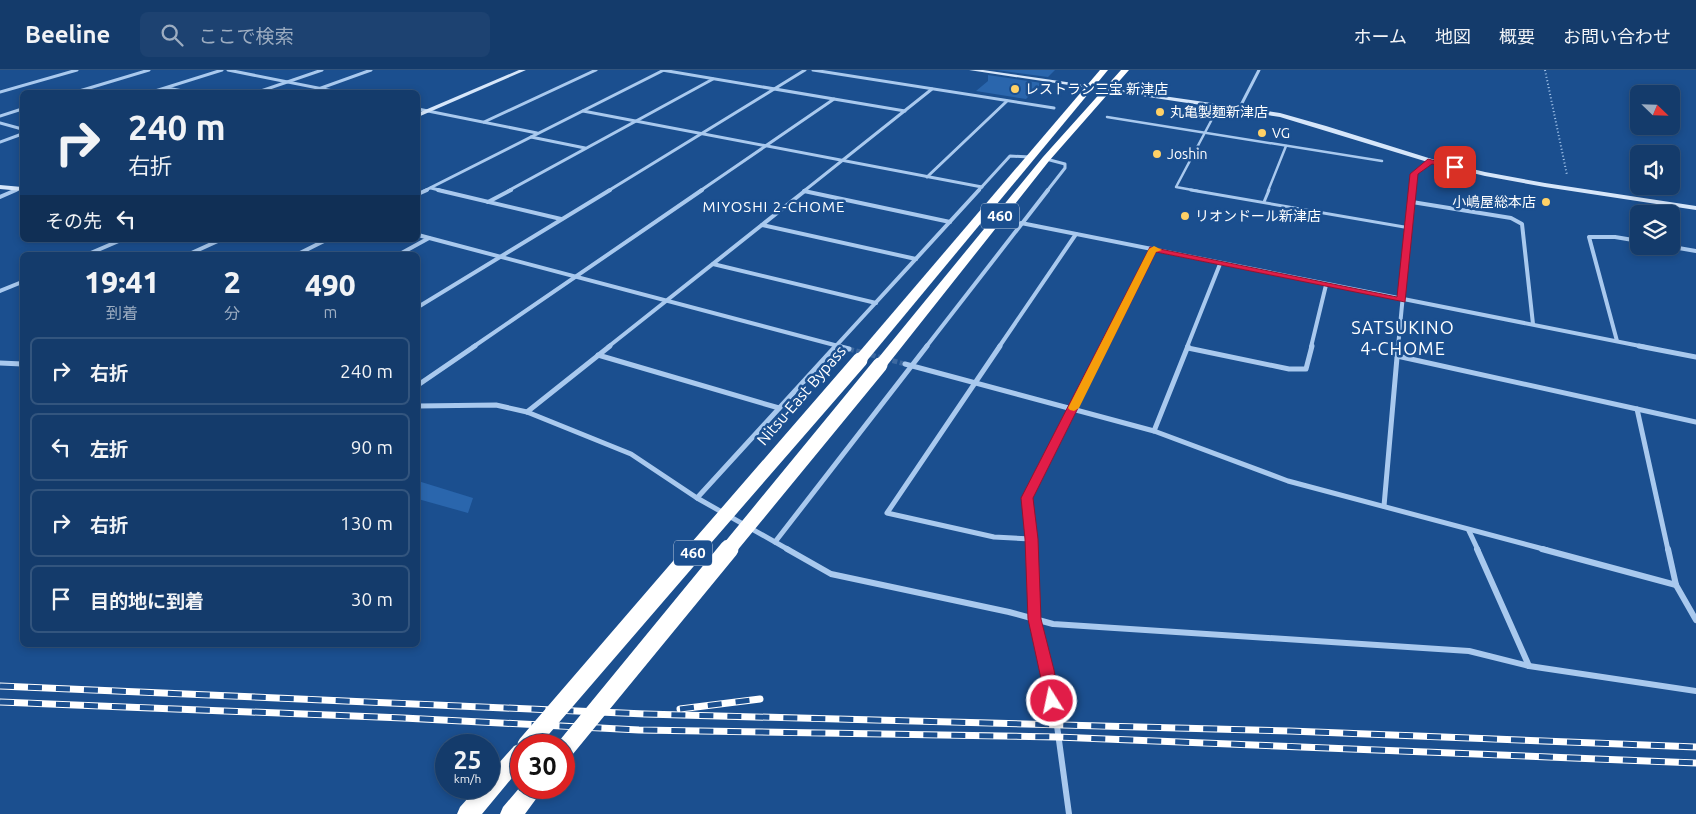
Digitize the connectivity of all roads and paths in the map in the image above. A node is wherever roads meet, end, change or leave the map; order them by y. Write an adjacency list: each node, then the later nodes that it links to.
1 (77, 70): 31 (street)
2 (149, 70): 24 (street)
3 (222, 70): 20 (street)
4 (228, 70): 18 (street)
5 (322, 70): 18 (street)
6 (371, 70): 21 (street)
7 (523, 70): 39 (street)
8 (596, 70): 46 (street)
9 (663, 70): 17 (street); 40 (street)
10 (805, 70): 22 (street)
11 (814, 70): 23 (street)
12 (972, 70): 19 (street)
13 (1104, 70): 19 (highway, Nitsu-East Bypass / 460)
14 (1125, 70): 30 (highway, 460)
15 (1259, 70): 37 (street)
16 (1545, 70): 67 (path)
17 (713, 79): 22 (street); 45 (street)
18 (287, 82): 21 (street); 27 (street)
19 (1090, 87): 30 (street); 58 (highway, Nitsu-East Bypass / 460)
20 (167, 88): 25 (street); 26 (street)
21 (320, 89): 28 (street); 29 (street)
22 (774, 89): 32 (street); 49 (street)
23 (932, 89): 33 (street); 41 (street)
24 (83, 90)
25 (160, 90)
26 (178, 90)
27 (264, 90)
28 (317, 90)
29 (326, 90)
30 (1109, 90): 34 (street); 60 (highway, 460)
31 (0, 92)
32 (834, 99): 41 (street); 55 (street)
33 (1007, 101): 35 (street); 63 (street)
34 (1219, 106): 37 (street); 50 (lane)
35 (1054, 108)
36 (420, 109): 39 (street)
37 (1239, 109): 62 (street)
38 (20, 110): 43 (street)
39 (428, 111): 42 (street); 46 (street)
40 (583, 111): 45 (street); 51 (street)
41 (905, 111): 59 (street)
42 (420, 114)
43 (0, 116)
44 (1107, 117): 50 (lane)
45 (636, 121): 49 (street); 57 (street)
46 (484, 122): 51 (street)
47 (0, 123): 48 (street)
48 (20, 128)
49 (702, 133): 55 (street); 76 (street)
50 (1204, 133): 56 (lane); 73 (lane)
51 (538, 134): 53 (street)
52 (20, 135): 54 (street)
53 (531, 137): 57 (street); 66 (street)
54 (0, 142)
55 (766, 146): 59 (street); 99 (street)
56 (1286, 146): 61 (lane); 73 (lane)
57 (586, 148): 72 (street)
58 (1030, 157): 65 (street); 112 (highway, Nitsu-East Bypass / 460)
59 (843, 160): 63 (street); 69 (street)
60 (1046, 160): 78 (street); 139 (highway, 460, bridge)
61 (1382, 161)
62 (1430, 161): 67 (street); 74 (street)
63 (927, 177): 65 (street)
64 (0, 187): 68 (street)
65 (982, 187): 77 (street)
66 (430, 188): 70 (street); 72 (street)
67 (1570, 188): 75 (street)
68 (20, 189): 71 (street)
69 (804, 191): 77 (street); 79 (street)
70 (420, 193)
71 (0, 197)
72 (488, 202): 76 (street)
73 (1264, 202): 80 (lane)
74 (1412, 202): 80 (street); 107 (street)
75 (1696, 208)
76 (561, 219): 95 (street)
77 (950, 222): 96 (street)
78 (1021, 223): 81 (street); 118 (street)
79 (762, 225): 96 (street); 97 (street)
80 (1410, 228): 103 (street)
81 (1076, 234): 89 (street); 120 (street)
82 (420, 236): 83 (street)
83 (430, 238): 94 (street); 95 (street)
84 (1630, 240): 108 (street)
85 (116, 242): 91 (street)
86 (216, 242): 92 (street)
87 (322, 242): 93 (street)
88 (1680, 248): 90 (street)
89 (1154, 249): 98 (street); 124 (street)
90 (1696, 251)
91 (93, 252)
92 (194, 252)
93 (302, 252)
94 (404, 252)
95 (499, 257): 99 (street); 106 (street)
96 (916, 259): 105 (street)
97 (713, 264): 104 (street); 105 (street)
98 (1220, 264): 101 (street); 110 (street)
99 (574, 277): 104 (street); 119 (street)
100 (20, 283): 102 (street)
101 (1326, 285): 103 (street); 110 (street)
102 (0, 292)
103 (1402, 300): 107 (street); 113 (street)
104 (666, 301): 109 (street); 111 (street)
105 (876, 303): 109 (street)
106 (420, 306)
107 (1533, 324): 108 (street)
108 (1617, 341): 114 (street)
109 (834, 346): 112 (street); 122 (street)
110 (1188, 348): 127 (street)
111 (598, 355): 122 (street); 125 (street)
112 (854, 355): 138 (highway, Nitsu-East Bypass / 460, bridge)
113 (1397, 356): 123 (street); 129 (street)
114 (1696, 357)
115 (0, 363): 116 (street)
116 (20, 364)
117 (904, 364): 118 (street)
118 (913, 366): 120 (street); 132 (street)
119 (420, 384)
120 (975, 384): 124 (street); 131 (street)
121 (420, 406): 125 (street)
122 (778, 408): 128 (street)
123 (1637, 409): 126 (street); 133 (street)
124 (1073, 410): 127 (street); 131 (street)
125 (527, 412): 128 (street)
126 (1696, 422)
127 (1154, 431): 129 (street)
128 (696, 498): 132 (street)
129 (1384, 506): 130 (street)
130 (1469, 531): 133 (street); 136 (street)
131 (1031, 539): 134 (street)
132 (775, 542): 134 (street)
133 (1676, 585): 135 (street)
134 (1034, 619): 136 (street); 144 (street)
135 (1696, 620)
136 (1528, 666): 137 (street)
137 (1696, 690)
138 (536, 734)
139 (575, 737)
140 (510, 765): 142 (highway)
141 (524, 799): 143 (highway)
142 (468, 814)
143 (511, 814)
144 (1069, 814)

